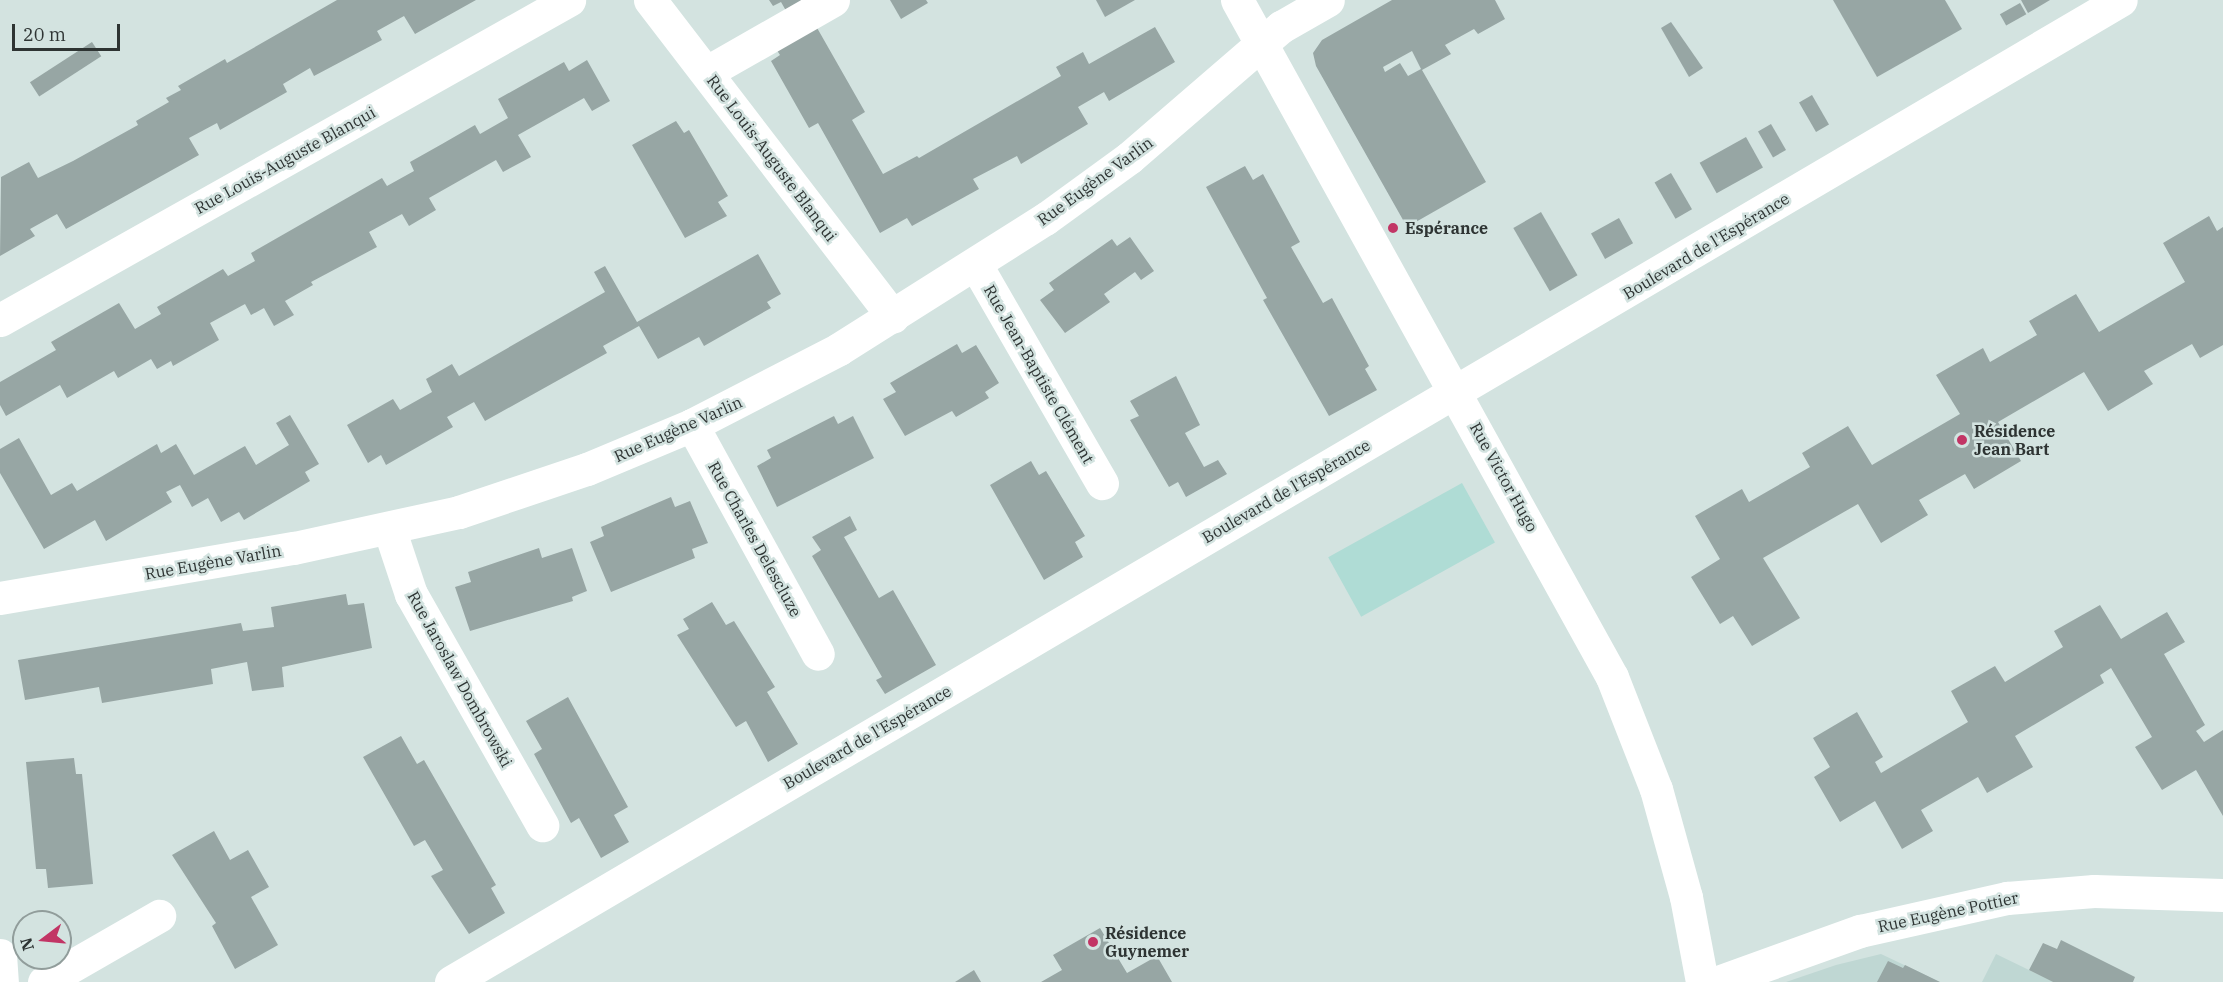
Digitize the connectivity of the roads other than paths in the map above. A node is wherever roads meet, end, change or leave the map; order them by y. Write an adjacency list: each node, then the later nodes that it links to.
1 (569, 0): 11 (street, Rue Louis-Auguste Blanqui)
2 (650, 0): 8 (street, Rue Louis-Auguste Blanqui)
3 (833, 0): 8 (street)
4 (1237, 0): 7 (street, Rue Victor Hugo)
5 (1328, 0): 7 (street, Rue Eugène Varlin)
6 (2121, 0): 12 (street, Boulevard de l'Espérance)
7 (1262, 45): 9 (street, Rue Eugène Varlin); 12 (street, Rue Victor Hugo)
8 (707, 72): 10 (street, Rue Louis-Auguste Blanqui)
9 (976, 265): 10 (street, Rue Eugène Varlin); 14 (street, Rue Jean-Baptiste Clément)
10 (893, 317): 13 (street, Rue Eugène Varlin)
11 (0, 320)
12 (1457, 392): 24 (street, Boulevard de l'Espérance); 25 (street, Rue Victor Hugo)
13 (692, 425): 15 (street, Rue Eugène Varlin); 17 (street, Rue Charles Delescluze)
14 (1102, 483)
15 (389, 528): 16 (street, Rue Eugène Varlin); 18 (street, Rue Jaroslaw Dombrowski)
16 (0, 598)
17 (818, 654)
18 (542, 825)
19 (2223, 895): 26 (street, Rue Eugène Pottier)
20 (159, 916): 23 (street)
21 (0, 955): 22 (street)
22 (2, 982)
23 (44, 982)
24 (451, 982)
25 (1702, 982)
26 (1718, 982)

